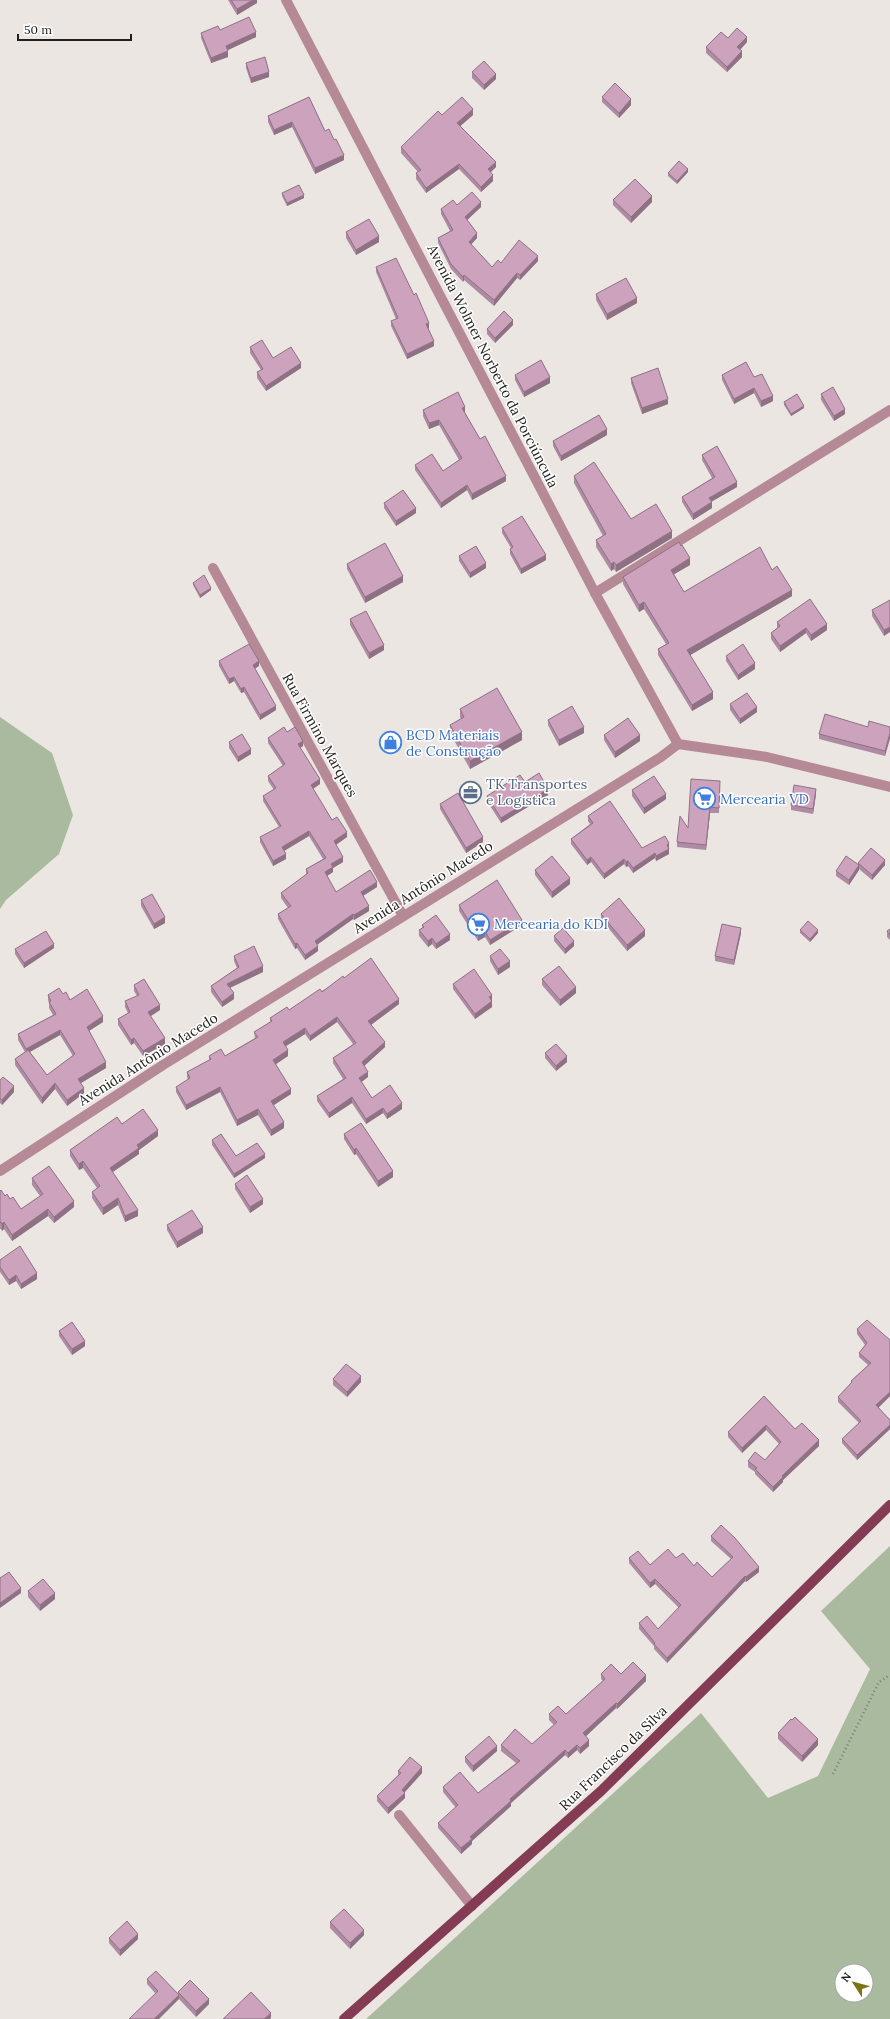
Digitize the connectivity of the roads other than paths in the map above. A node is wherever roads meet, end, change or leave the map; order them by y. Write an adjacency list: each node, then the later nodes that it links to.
1 (286, 0): 4 (street, Avenida Wolmer Norberto da Porciúncula)
2 (890, 410): 4 (street)
3 (213, 568): 7 (street, Rua Firmino Marques)
4 (595, 593): 5 (street, Avenida Wolmer Norberto da Porciúncula)
5 (678, 744): 6 (street); 7 (street, Avenida Antônio Macedo)
6 (890, 787)
7 (403, 916): 8 (street, Avenida Antônio Macedo)
8 (0, 1171)
9 (890, 1505): 11 (main road, Rua Francisco da Silva)
10 (399, 1815): 11 (street)
11 (472, 1906): 12 (main road, Rua Francisco da Silva)
12 (344, 2019)

